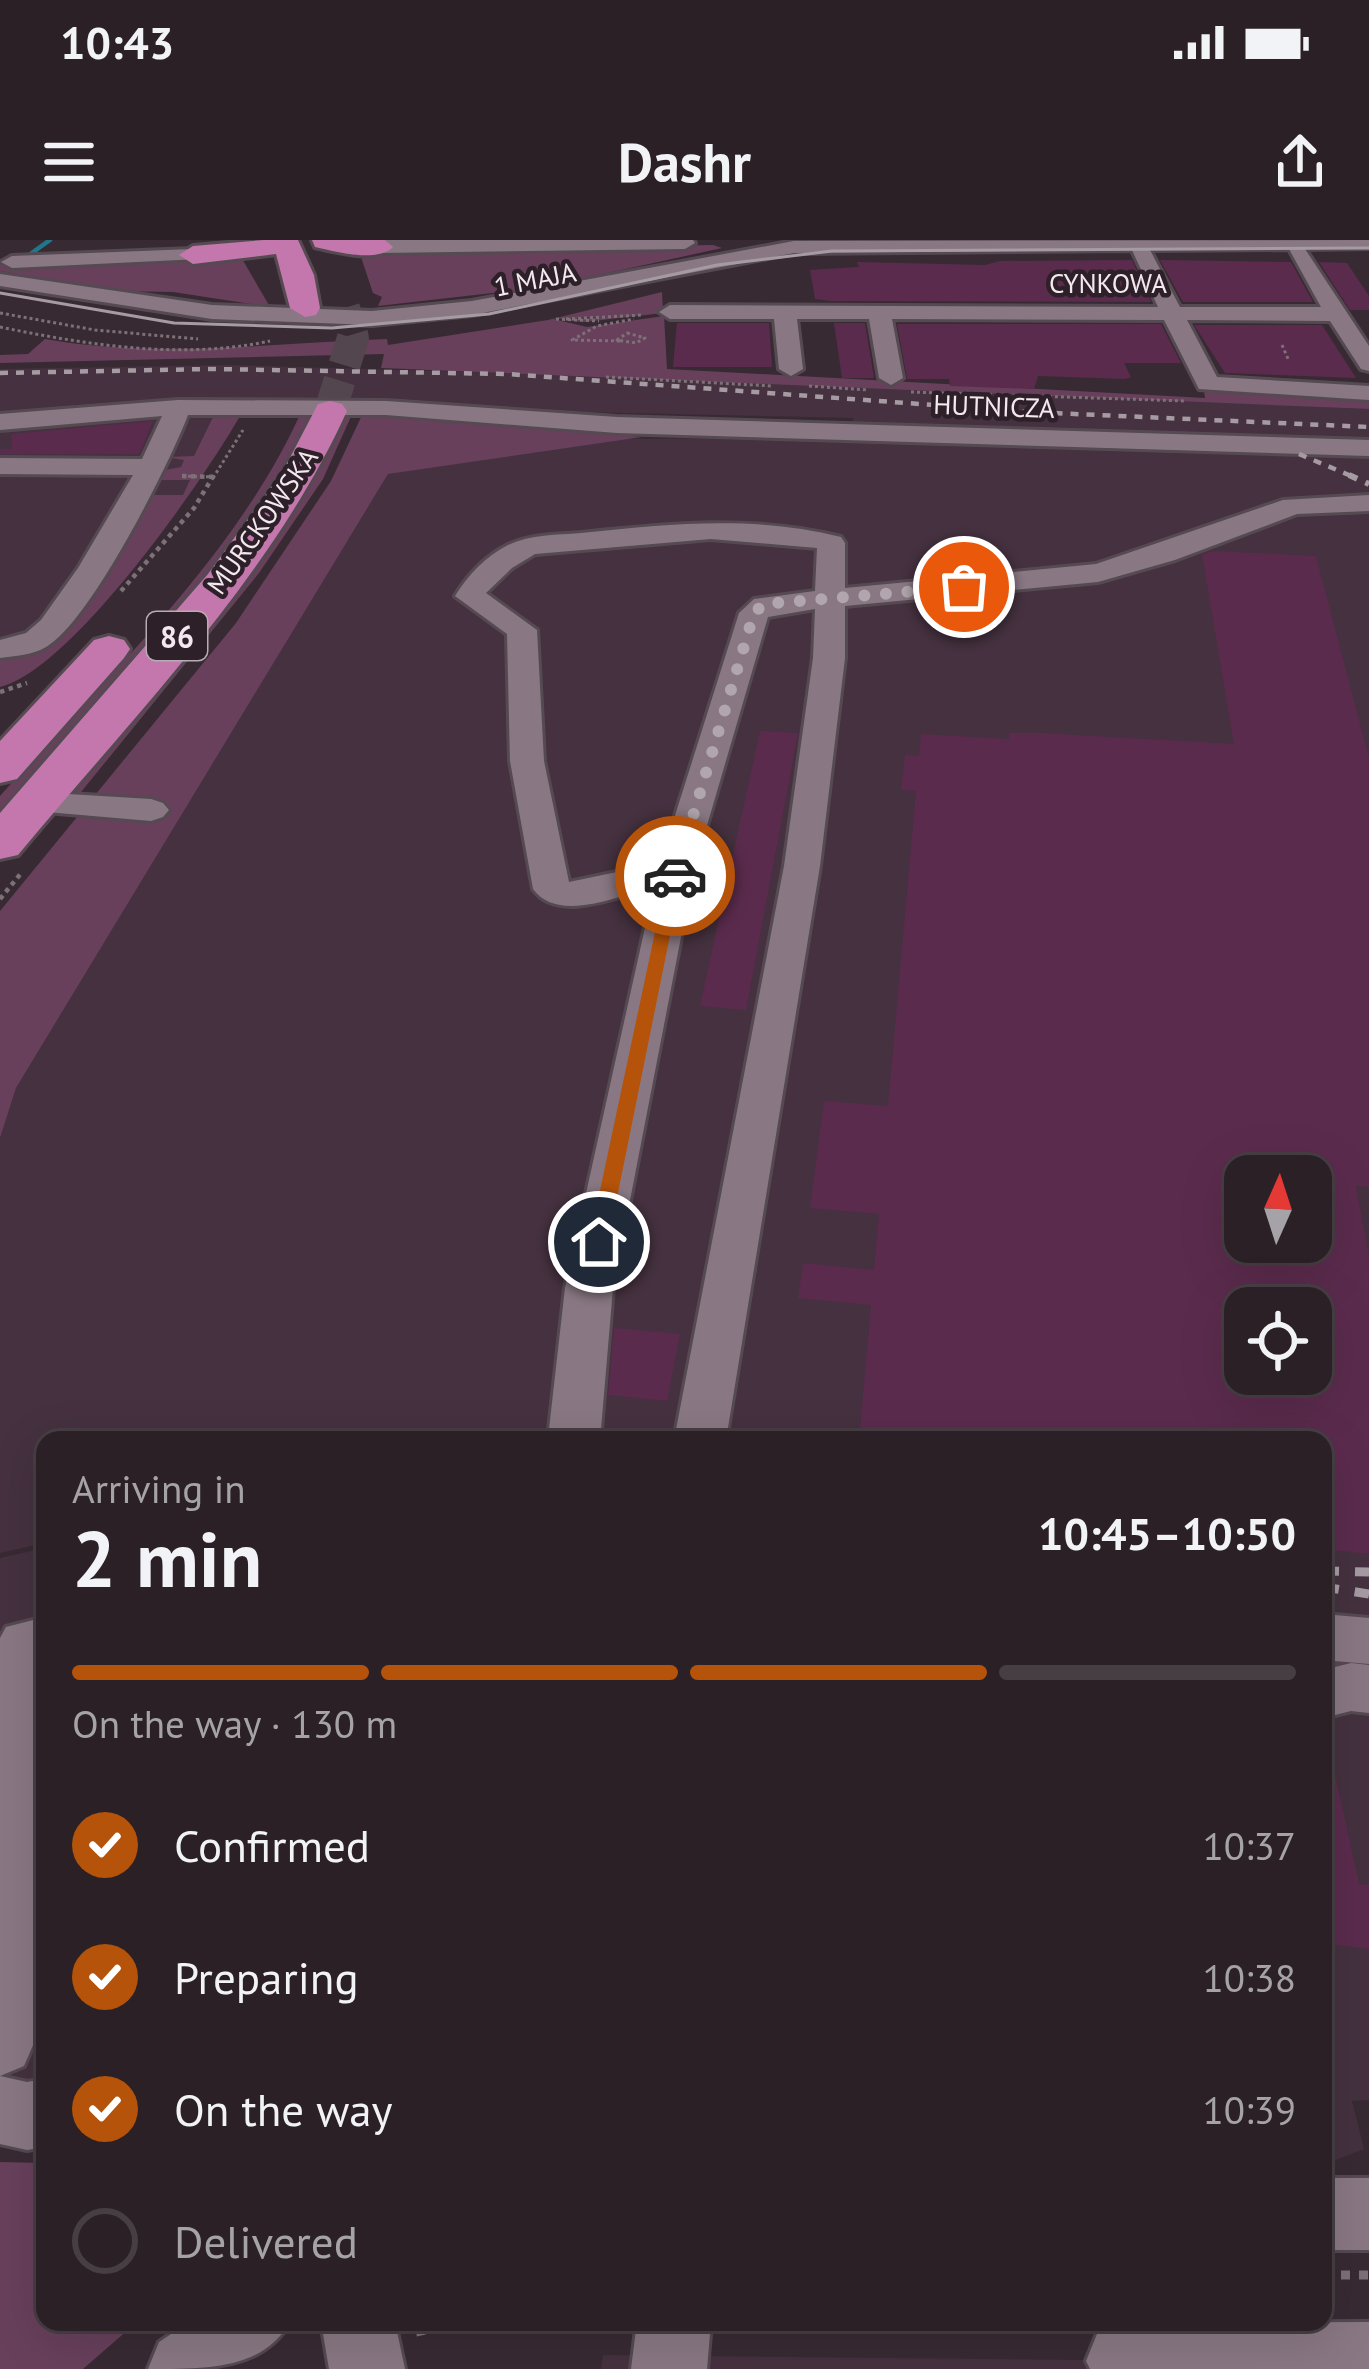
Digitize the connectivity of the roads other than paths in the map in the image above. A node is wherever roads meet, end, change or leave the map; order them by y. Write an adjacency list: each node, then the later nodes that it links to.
1 (325, 240): 8 (highway); 17 (highway)
2 (285, 241): 13 (highway); 19 (highway)
3 (1114, 241): 4 (street, 1 MAJA); 7 (street, 1 MAJA)
4 (1214, 241): 9 (street, 1 MAJA)
5 (483, 242): 6 (street, 1 MAJA); 8 (street, 1 MAJA); 15 (street)
6 (569, 242): 10 (street, 1 MAJA)
7 (944, 242): 10 (street, 1 MAJA)
8 (379, 244)
9 (1277, 244): 11 (street, 1 MAJA); 12 (street, 1 MAJA); 25 (street)
10 (732, 246): 16 (street, 1 MAJA)
11 (1141, 252): 24 (street); 27 (street, 1 MAJA)
12 (1366, 252)
13 (193, 255): 14 (street)
14 (0, 262)
15 (476, 270)
16 (0, 280)
17 (341, 291)
18 (0, 303): 23 (street)
19 (305, 308)
20 (785, 312): 21 (street, CYNKOWA); 22 (street, CYNKOWA); 30 (street)
21 (659, 313)
22 (879, 313): 24 (street, CYNKOWA); 31 (street)
23 (51, 314)
24 (1173, 314): 25 (street, CYNKOWA); 32 (street)
25 (1340, 319): 26 (street, CYNKOWA); 29 (street)
26 (1369, 323)
27 (113, 324)
28 (1287, 354): 32 (street)
29 (1369, 364)
30 (791, 369)
31 (888, 386)
32 (1288, 391): 33 (street)
33 (1369, 393)
34 (330, 411): 50 (highway, MURCKOWSKA / 86)
35 (266, 414): 40 (highway, MURCKOWSKA)
36 (175, 415): 37 (street); 38 (street); 39 (street, HUTNICZA); 42 (street)
37 (0, 422)
38 (52, 432)
39 (1369, 448)
40 (264, 452)
41 (0, 466): 42 (street)
42 (147, 467): 46 (street)
43 (1369, 502): 44 (street)
44 (830, 601): 53 (street); 53 (street); 55 (street)
45 (127, 605): 47 (highway, 86)
46 (0, 649)
47 (106, 651): 48 (highway); 49 (highway, 86)
48 (0, 711)
49 (0, 770)
50 (34, 803): 51 (street); 52 (highway, MURCKOWSKA / 86)
51 (151, 810)
52 (0, 844)
53 (676, 870): 54 (street)
54 (576, 1431)
55 (702, 1431)
56 (1332, 1638): 57 (street)
57 (1369, 1641)
58 (24, 1643): 61 (street)
59 (1369, 1689): 60 (street)
60 (1332, 1692)
61 (0, 2042)
62 (0, 2110): 63 (street)
63 (36, 2114)
64 (1369, 2213): 65 (street)
65 (1332, 2214)
66 (240, 2331): 71 (street)
67 (361, 2331): 72 (street)
68 (673, 2331): 73 (street)
69 (1124, 2351): 70 (street)
70 (1369, 2360)
71 (186, 2369)
72 (367, 2369)
73 (669, 2369)

